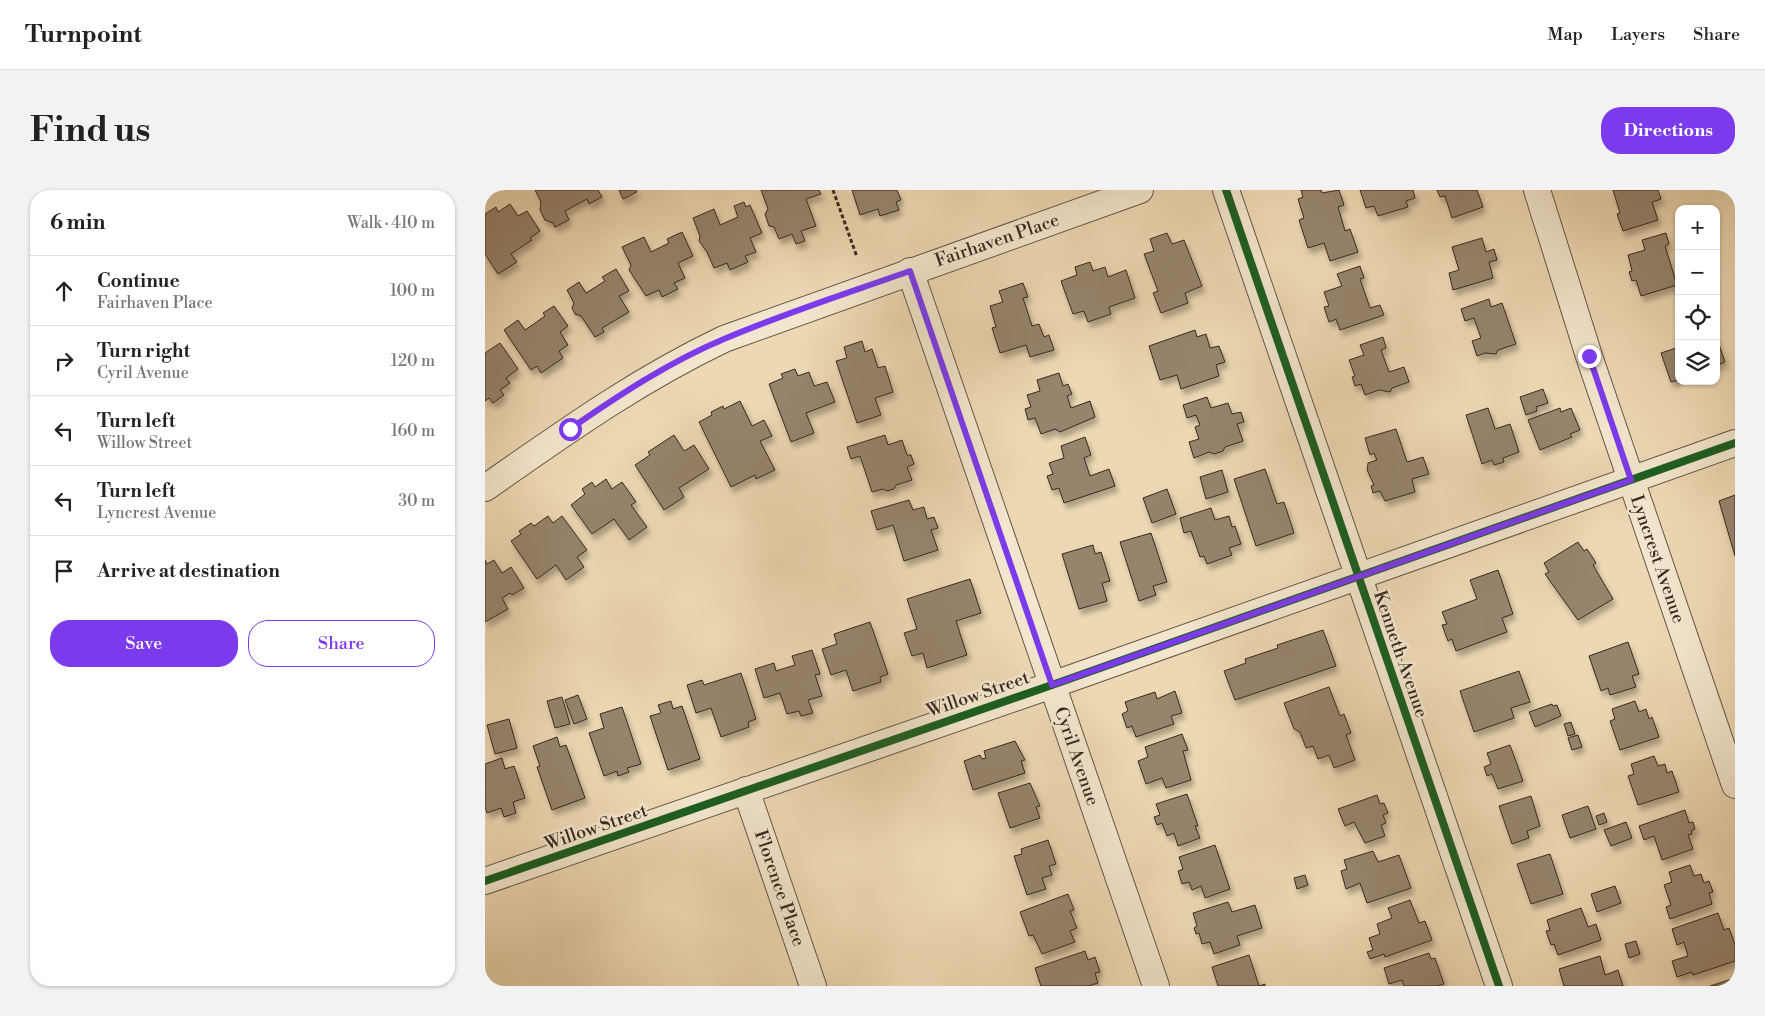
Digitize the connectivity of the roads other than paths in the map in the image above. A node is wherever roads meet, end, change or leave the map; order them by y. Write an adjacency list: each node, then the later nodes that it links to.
1 (1140, 190): 4 (street, Fairhaven Place)
2 (1226, 190): 8 (street, Kenneth Avenue)
3 (1537, 190): 6 (street, Lyncrest Avenue)
4 (910, 271): 7 (street, Fairhaven Place); 9 (street, Cyril Avenue)
5 (1735, 443): 6 (street, Willow Street)
6 (1631, 480): 8 (street, Willow Street); 10 (street, Lyncrest Avenue)
7 (485, 488)
8 (1358, 576): 9 (street, Willow Street); 15 (street, Kenneth Avenue)
9 (1052, 685): 11 (street, Willow Street); 14 (street, Cyril Avenue)
10 (1735, 785)
11 (746, 790): 12 (street, Willow Street); 13 (street, Florence Place)
12 (485, 881)
13 (813, 986)
14 (1156, 986)
15 (1499, 986)

